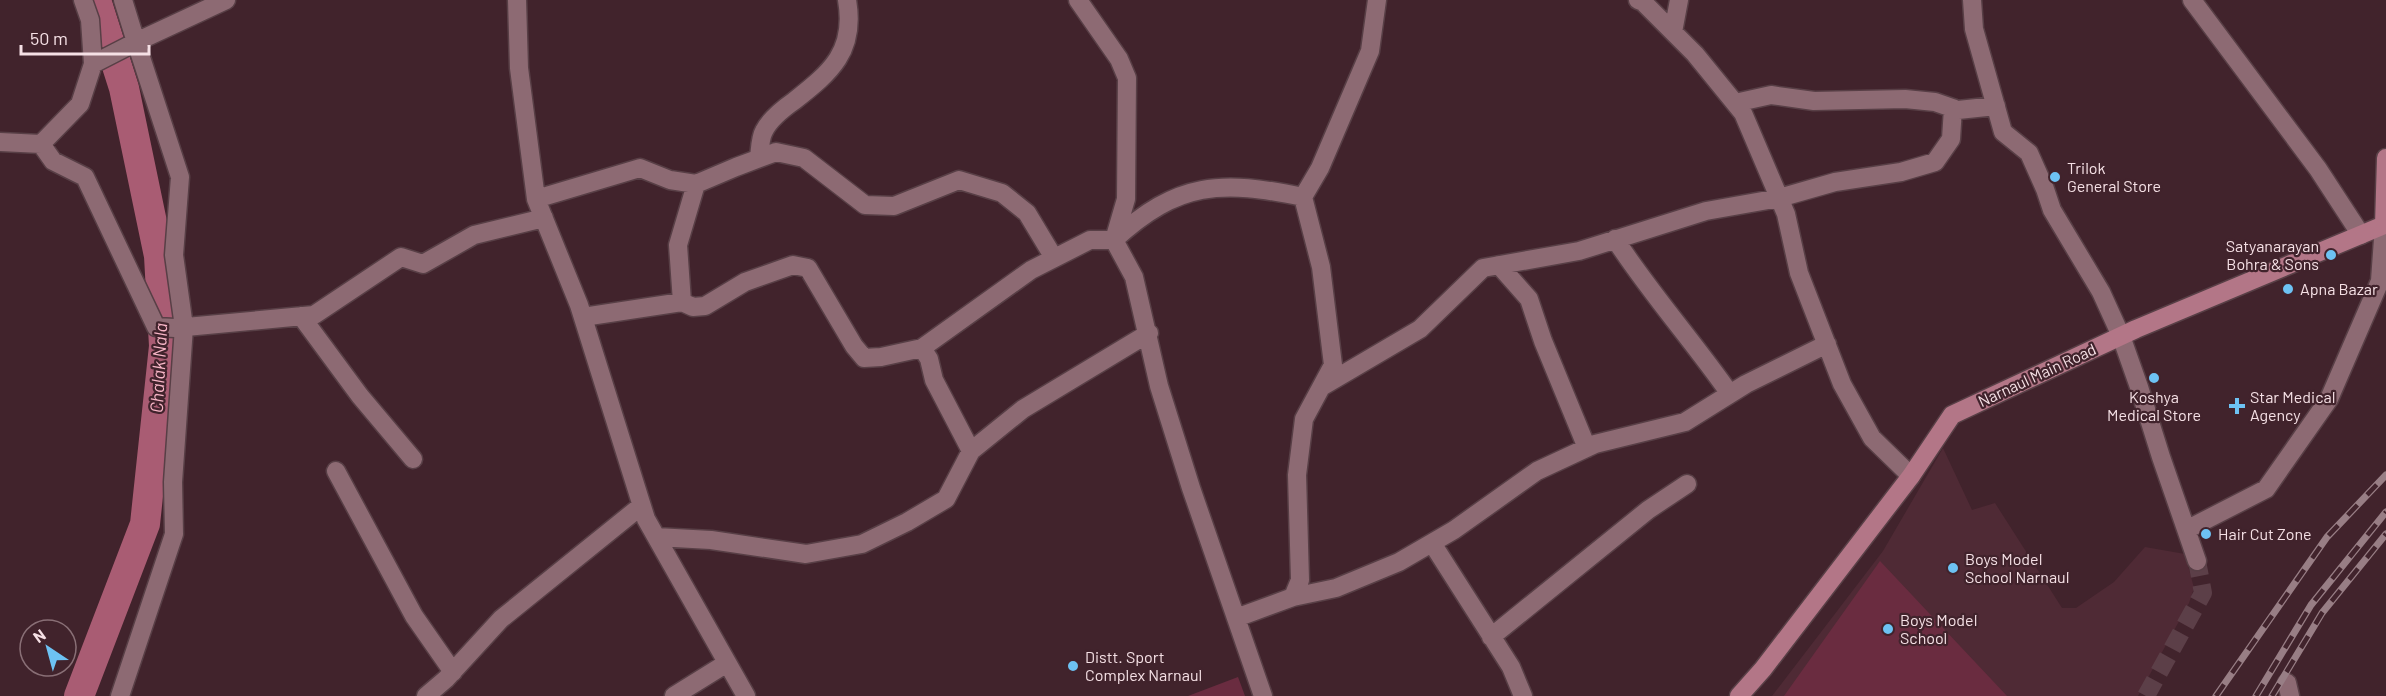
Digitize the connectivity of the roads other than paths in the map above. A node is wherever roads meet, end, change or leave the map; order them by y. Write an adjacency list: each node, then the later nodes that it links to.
1 (83, 0): 14 (street)
2 (123, 0): 13 (street)
3 (226, 0): 13 (street)
4 (517, 0): 25 (street)
5 (847, 0): 20 (street)
6 (1078, 0): 30 (street)
7 (1377, 0): 23 (street)
8 (1638, 0): 12 (street)
9 (1679, 0): 12 (street)
10 (1972, 0): 16 (street)
11 (2192, 0): 28 (street)
12 (1673, 32): 15 (street)
13 (135, 42): 14 (street); 36 (street)
14 (93, 64): 19 (street)
15 (1735, 103): 17 (street); 24 (street)
16 (1996, 106): 17 (street); 38 (street)
17 (1953, 108): 24 (street)
18 (0, 142): 19 (street)
19 (41, 144): 36 (street)
20 (759, 158): 22 (street); 31 (street)
21 (2386, 158): 27 (main road)
22 (696, 184): 25 (street); 33 (street)
23 (1303, 197): 30 (street); 41 (street)
24 (1779, 198): 29 (street); 39 (street)
25 (536, 199): 26 (street)
26 (544, 218): 34 (street); 35 (street)
27 (2385, 225): 28 (main road, Narnaul Main Road); 50 (street)
28 (2361, 235): 38 (main road, Narnaul Main Road)
29 (1615, 239): 32 (street); 42 (street)
30 (1114, 240): 31 (street); 37 (street)
31 (1054, 258): 40 (street)
32 (1499, 265): 41 (street); 43 (street)
33 (682, 302): 35 (street); 40 (street)
34 (301, 316): 36 (street); 45 (street)
35 (583, 317): 49 (street)
36 (179, 328): 59 (street)
37 (1149, 333): 44 (street); 55 (street)
38 (2121, 336): 47 (main road, Narnaul Main Road); 50 (street)
39 (1827, 344): 42 (street); 47 (street)
40 (922, 348): 44 (street)
41 (1323, 386): 54 (street)
42 (1730, 394): 43 (street)
43 (1587, 448): 52 (street)
44 (971, 451): 51 (street)
45 (413, 459)
46 (336, 471): 58 (street)
47 (1911, 476): 65 (main road, Narnaul Main Road)
48 (1688, 484): 56 (street)
49 (641, 506): 51 (street); 58 (street)
50 (2188, 530): 53 (street)
51 (656, 537): 57 (street)
52 (1432, 543): 54 (street); 56 (street)
53 (2197, 561)
54 (1293, 597): 55 (street)
55 (1236, 618): 63 (street)
56 (1491, 636): 64 (street)
57 (727, 663): 61 (street); 62 (street)
58 (453, 672): 60 (street)
59 (120, 696)
60 (426, 696)
61 (674, 696)
62 (746, 696)
63 (1263, 696)
64 (1523, 696)
65 (1739, 696)

